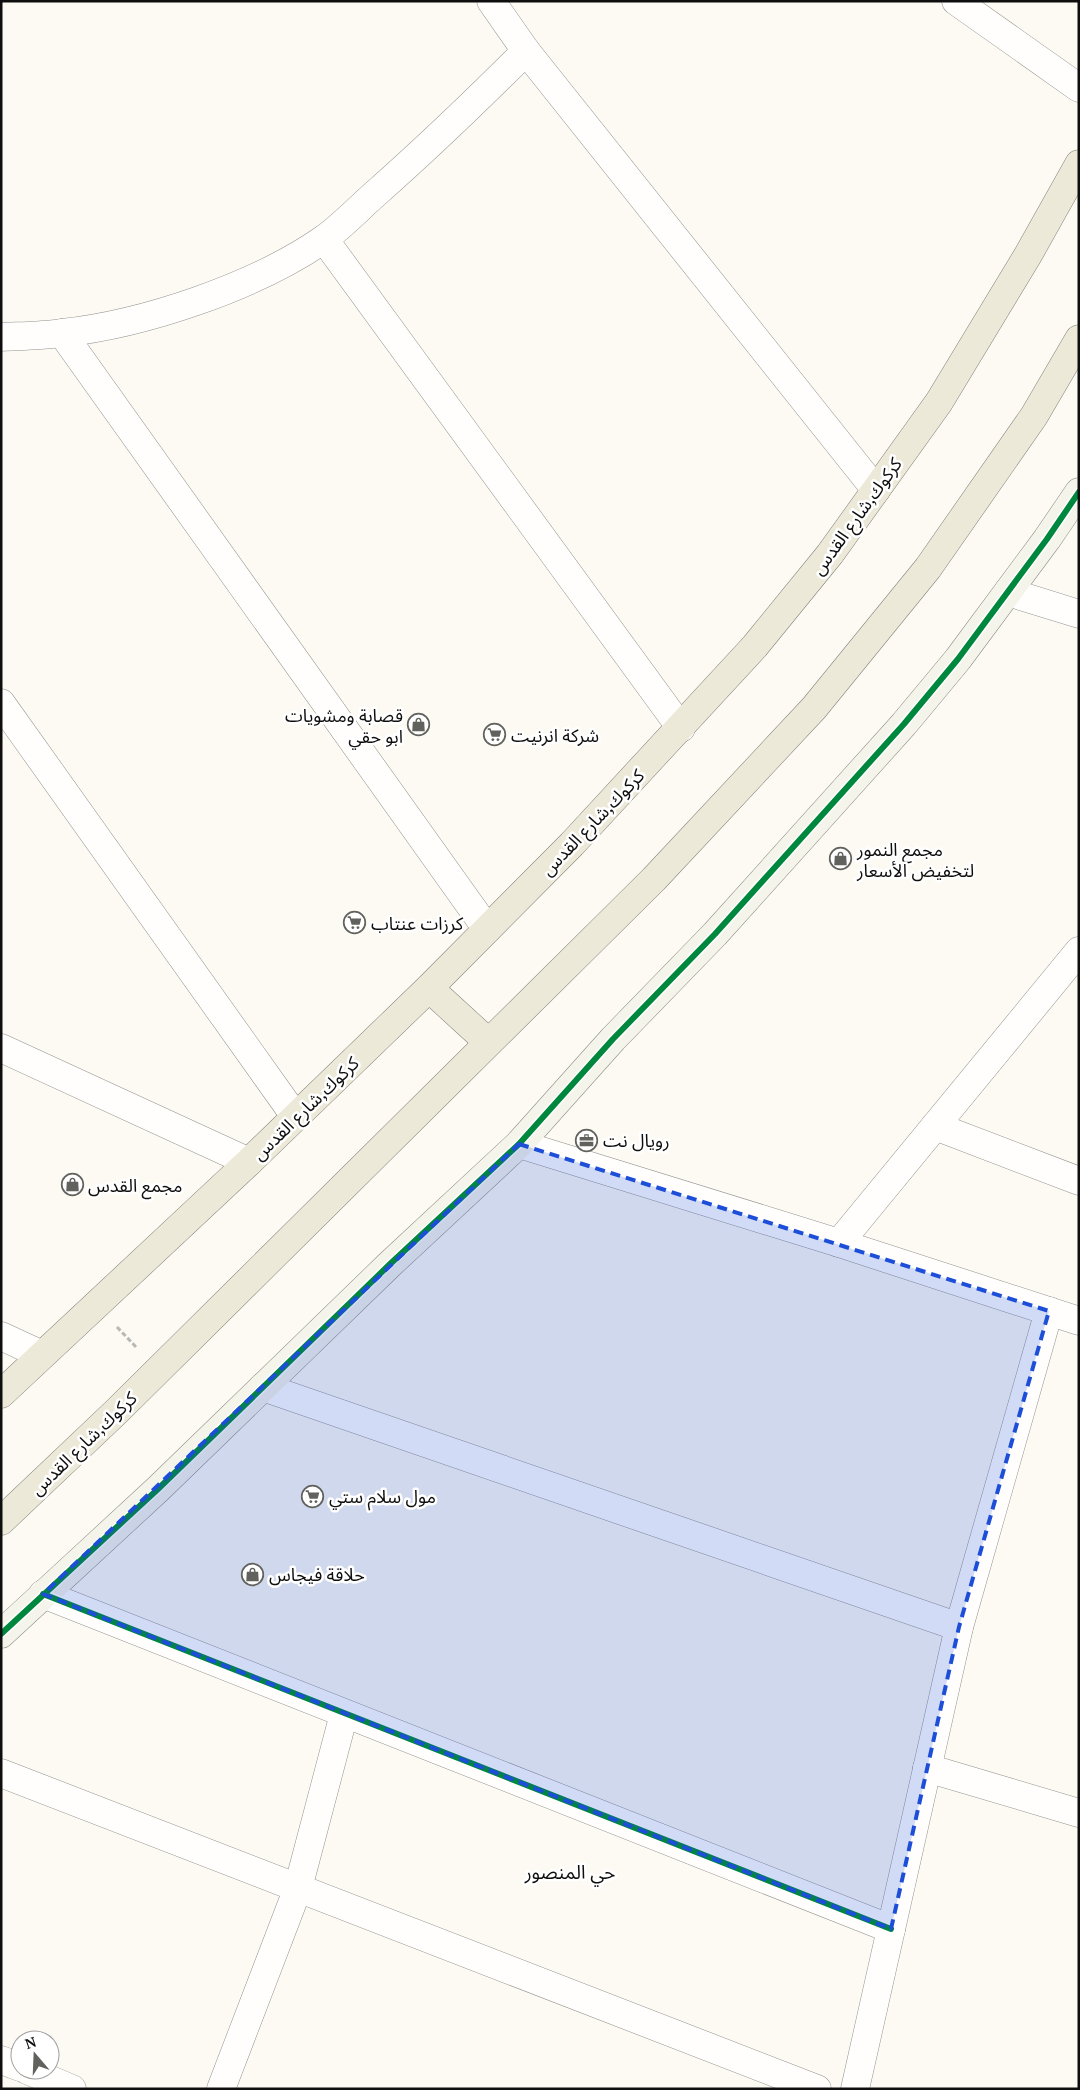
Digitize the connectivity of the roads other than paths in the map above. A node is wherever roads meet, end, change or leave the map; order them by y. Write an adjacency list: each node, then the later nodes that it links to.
1 (491, 1): 3 (street)
2 (956, 1): 4 (street)
3 (526, 51): 6 (street); 10 (street)
4 (1079, 88)
5 (1079, 164): 10 (main road, كركوك,شارع القدس)
6 (324, 239): 7 (street); 15 (street)
7 (62, 334): 8 (street); 16 (street)
8 (1, 337)
9 (1079, 339): 19 (main road, كركوك,شارع القدس)
10 (876, 490): 15 (main road, كركوك,شارع القدس)
11 (1079, 492): 12 (street)
12 (1008, 592): 13 (street); 23 (street)
13 (1079, 614)
14 (1, 703): 21 (street)
15 (681, 728): 16 (main road, كركوك,شارع القدس)
16 (487, 929): 18 (main road, كركوك,شارع القدس)
17 (1079, 951): 22 (street)
18 (429, 988): 19 (main road); 21 (main road, كركوك,شارع القدس)
19 (488, 1042): 33 (main road, كركوك,شارع القدس)
20 (1, 1048): 24 (street)
21 (295, 1116): 24 (main road, كركوك,شارع القدس)
22 (935, 1126): 25 (street); 26 (street)
23 (519, 1144): 26 (street); 31 (street)
24 (248, 1162): 30 (main road, كركوك,شارع القدس)
25 (1079, 1181)
26 (839, 1243): 27 (street)
27 (1049, 1311): 28 (street); 35 (street)
28 (1079, 1321)
29 (1, 1336): 30 (street)
30 (42, 1355): 32 (main road, كركوك,شارع القدس)
31 (263, 1387): 34 (street); 35 (street)
32 (1, 1394)
33 (1, 1521)
34 (43, 1594): 36 (street); 37 (street)
35 (959, 1627): 38 (street)
36 (1, 1634)
37 (344, 1714): 41 (street); 42 (street)
38 (927, 1768): 40 (street); 42 (street)
39 (1, 1773): 41 (street)
40 (1079, 1813)
41 (298, 1888): 45 (street); 46 (street)
42 (891, 1929): 47 (street)
43 (51, 2080): 44 (street)
44 (72, 2089)
45 (221, 2089)
46 (817, 2089)
47 (855, 2089)

